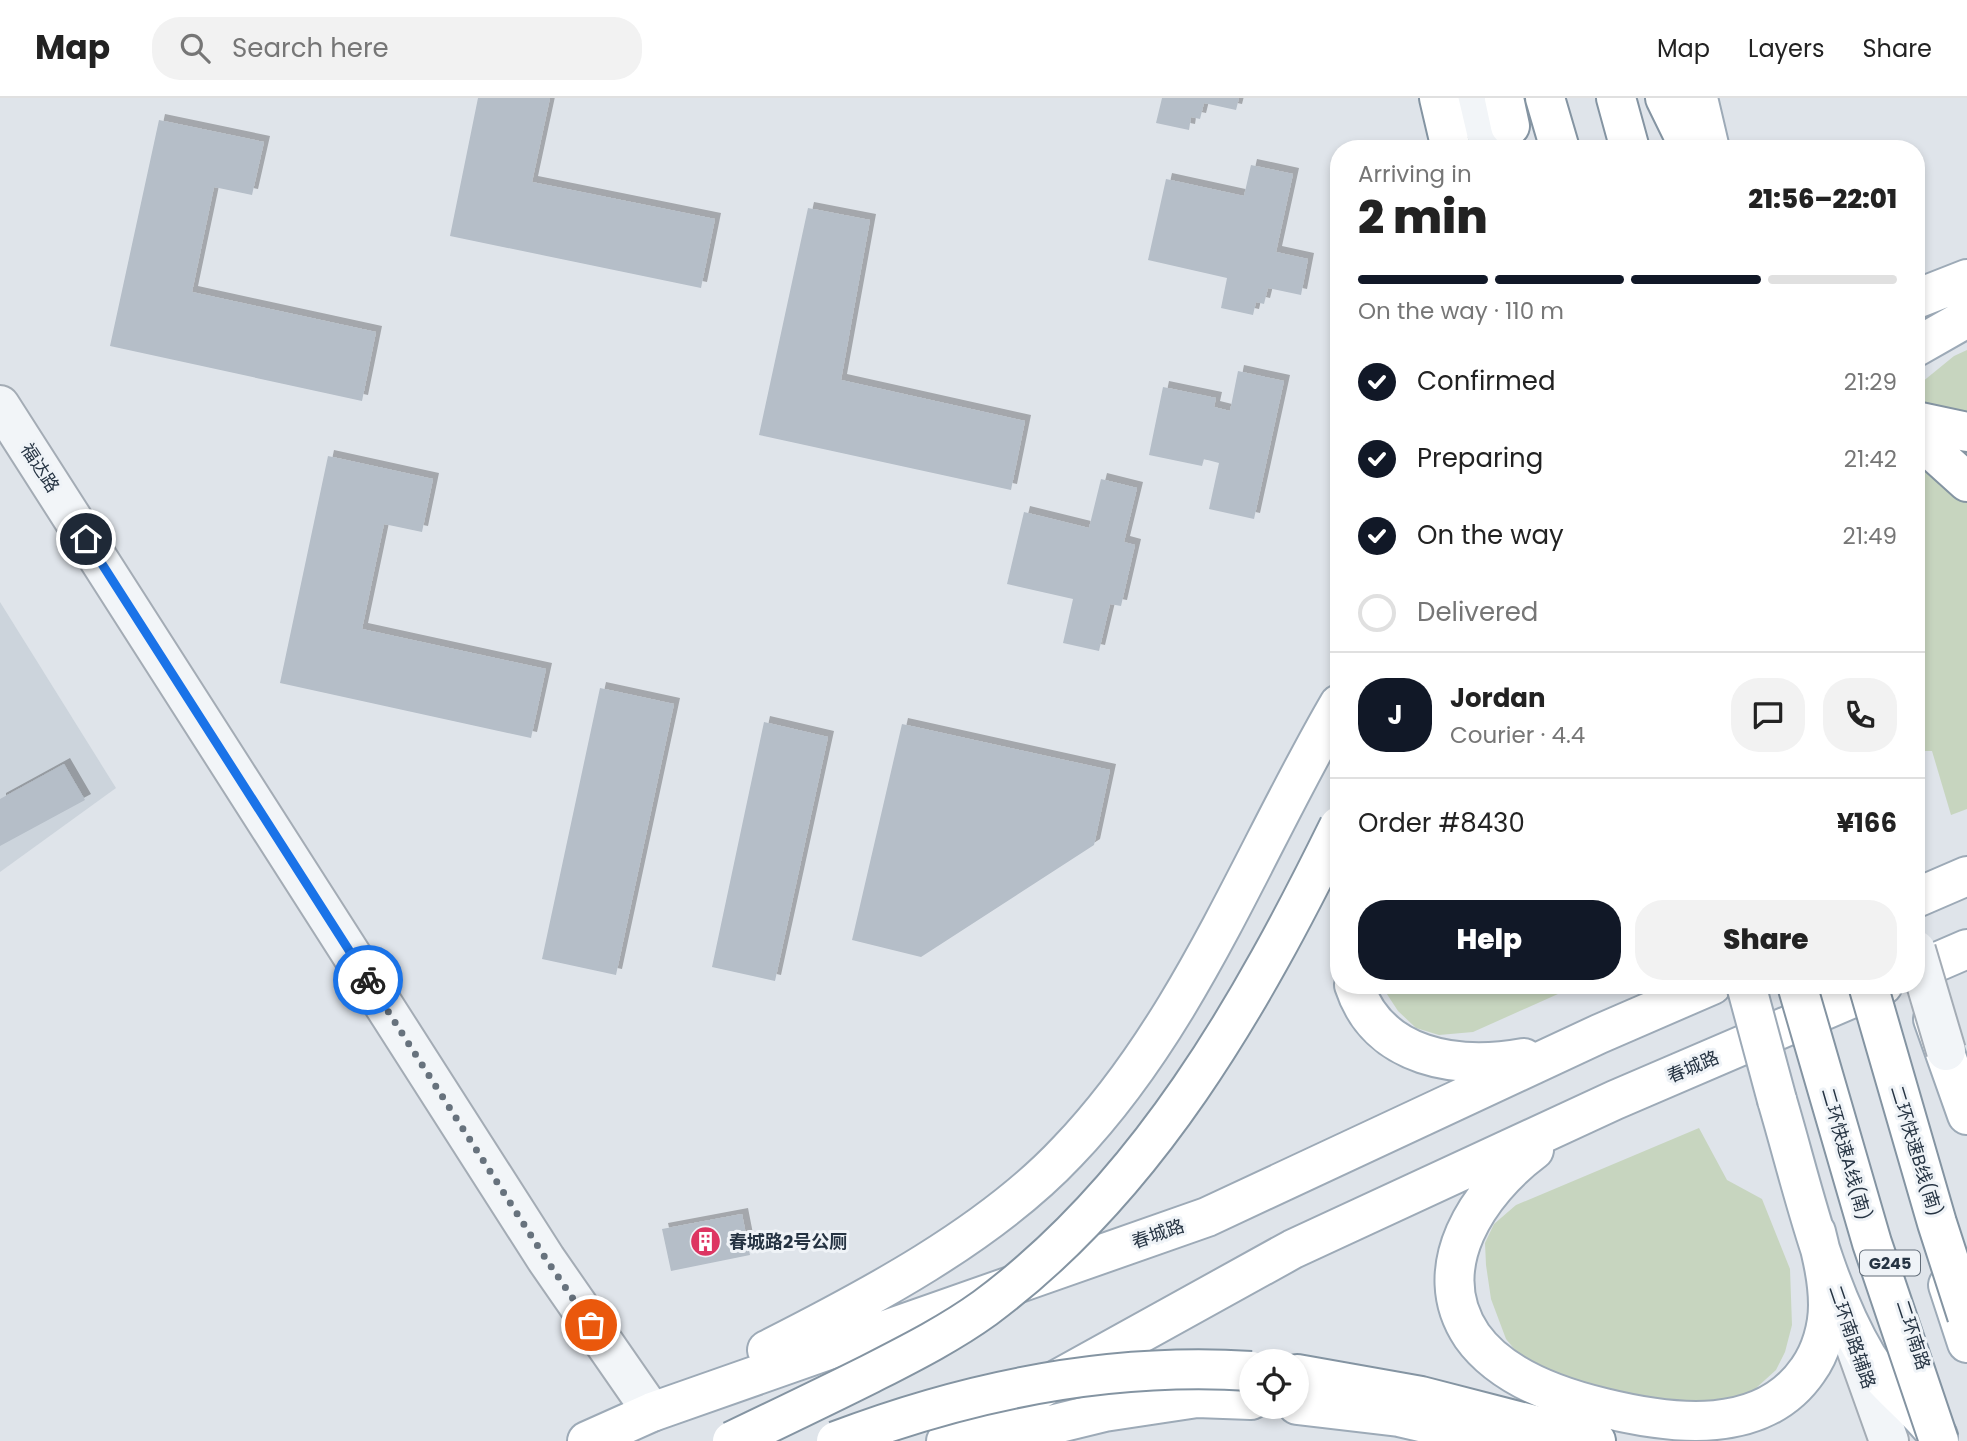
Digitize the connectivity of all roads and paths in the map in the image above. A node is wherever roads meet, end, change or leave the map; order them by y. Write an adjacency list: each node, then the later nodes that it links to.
1 (1439, 98): 10 (main road)
2 (1473, 98): 9 (street)
3 (1545, 98): 11 (main road)
4 (1557, 98): 12 (main road)
5 (1606, 98): 13 (main road)
6 (1616, 98): 14 (main road)
7 (1665, 98): 15 (main road)
8 (1698, 98): 16 (main road)
9 (1505, 124)
10 (1449, 140)
11 (1557, 140)
12 (1569, 140)
13 (1618, 140)
14 (1628, 140)
15 (1686, 140)
16 (1707, 140)
17 (1967, 279): 18 (main road)
18 (1925, 295)
19 (1967, 318): 20 (main road)
20 (1925, 342)
21 (0, 405): 54 (street, 福达路)
22 (1925, 423): 23 (main road)
23 (1967, 432)
24 (1925, 444): 25 (main road)
25 (1967, 482)
26 (1330, 719): 54 (main road)
27 (1330, 844): 56 (main road, bridge)
28 (1967, 876): 29 (main road)
29 (1925, 894)
30 (1967, 949): 31 (main road)
31 (1925, 967)
32 (1925, 980): 43 (street, bridge)
33 (1356, 994): 42 (main road)
34 (1691, 994): 42 (main road, 春城路)
35 (1748, 994): 47 (main road, bridge)
36 (1800, 994): 63 (main road, 二环快速A线(南), bridge)
37 (1811, 994): 64 (main road, 二环南路 / G245)
38 (1861, 994): 49 (main road, G245)
39 (1862, 994): 44 (main road, 春城路)
40 (1871, 994): 48 (main road, 二环快速B线(南), bridge)
41 (1918, 994): 43 (main road, bridge)
42 (1599, 1034): 54 (main road, 春城路)
43 (1946, 1051): 45 (main road); 46 (street)
44 (1615, 1100): 47 (main road); 58 (main road, 春城路)
45 (1967, 1115)
46 (1967, 1123)
47 (1816, 1232): 62 (street, 二环南路辅路); 63 (main road)
48 (1967, 1316)
49 (1967, 1343)
50 (1239, 1371): 57 (main road, bridge)
51 (1309, 1376): 61 (main road)
52 (1239, 1399): 59 (main road)
53 (1309, 1406): 60 (main road)
54 (652, 1412): 55 (main road, 春城路)
55 (587, 1441)
56 (732, 1441)
57 (836, 1441)
58 (946, 1441)
59 (986, 1441)
60 (1503, 1441)
61 (1596, 1441)
62 (1889, 1441)
63 (1940, 1441)
64 (1951, 1441)

